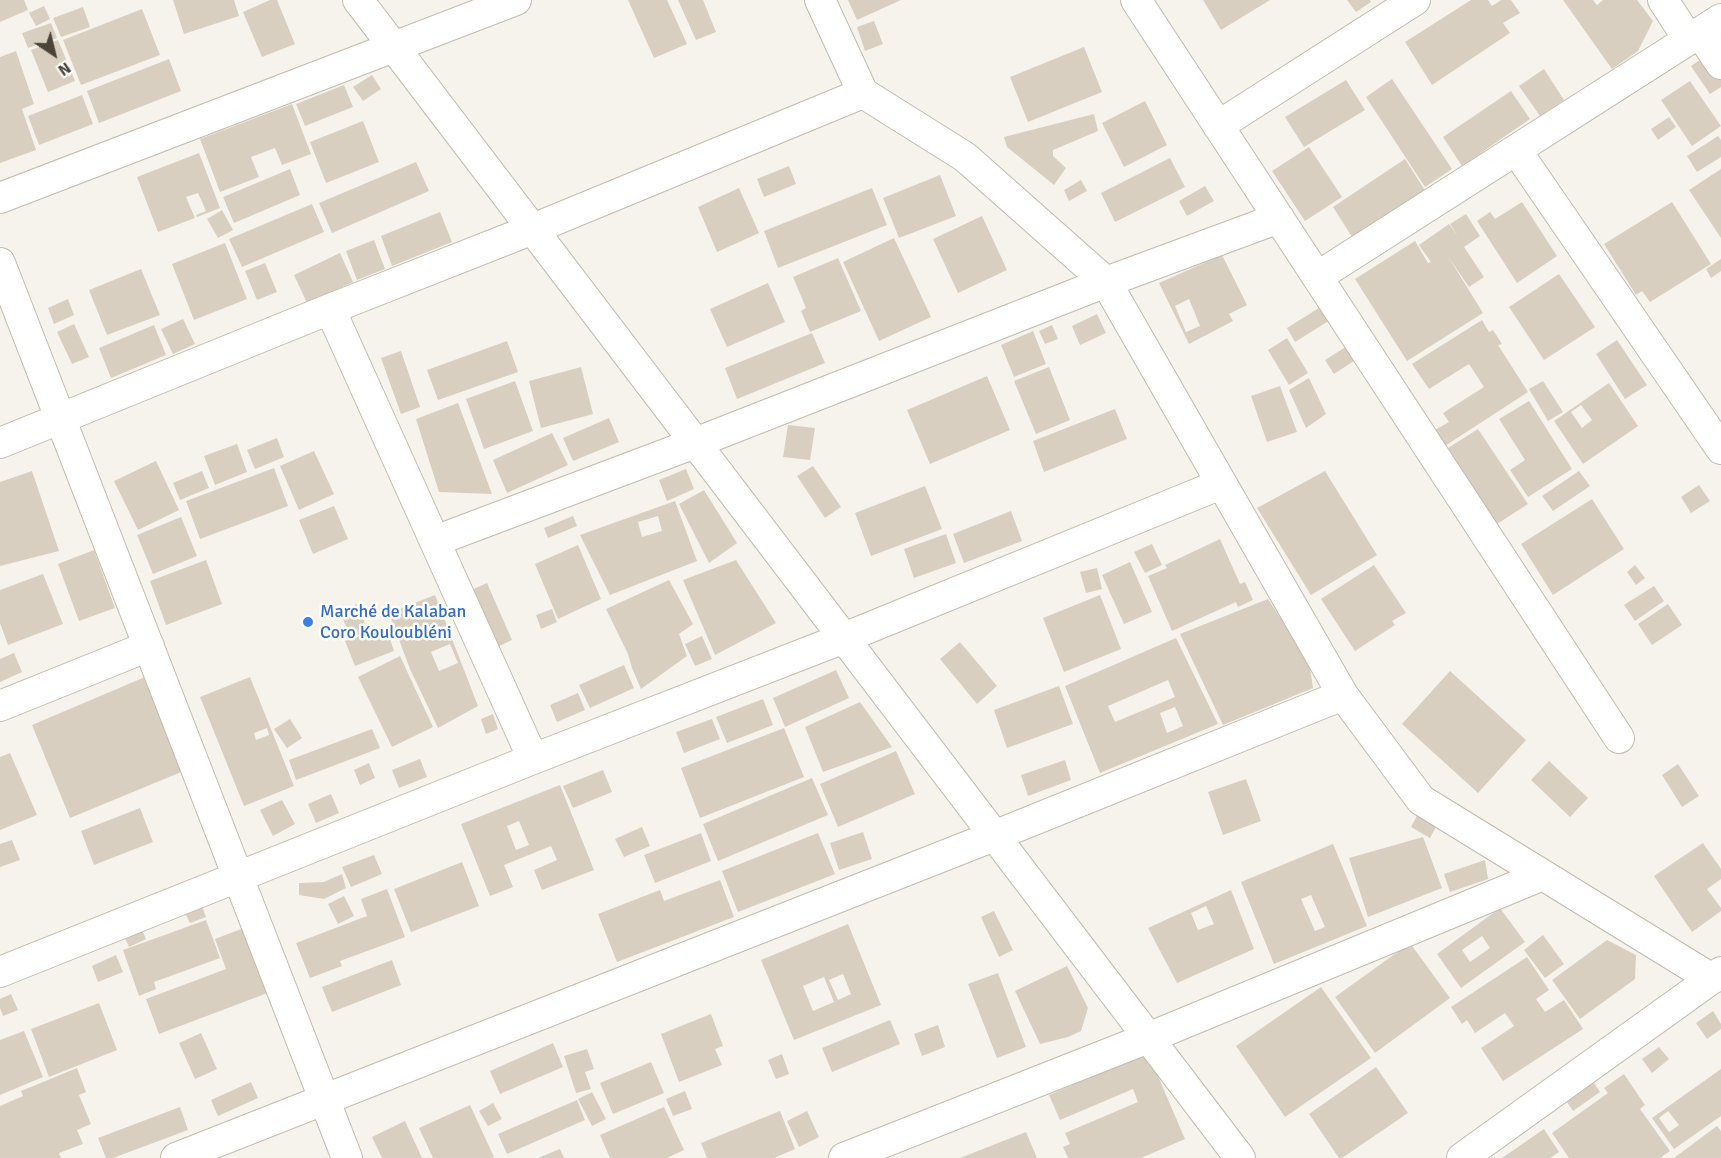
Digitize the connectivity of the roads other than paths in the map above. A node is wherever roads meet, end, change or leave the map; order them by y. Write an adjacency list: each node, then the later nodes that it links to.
1 (358, 0): 8 (street)
2 (516, 0): 8 (street)
3 (820, 0): 10 (street)
4 (1136, 0): 11 (street)
5 (1415, 0): 11 (street)
6 (1663, 0): 7 (street)
7 (1703, 31): 9 (street); 12 (street)
8 (394, 48): 13 (street); 15 (street)
9 (1721, 64)
10 (863, 93): 15 (street); 18 (street)
11 (1218, 126): 14 (street)
12 (1516, 150): 17 (street); 23 (street)
13 (0, 198)
14 (1279, 218): 17 (street); 18 (street)
15 (533, 229): 19 (street); 22 (street)
16 (0, 263): 20 (street)
17 (1317, 277): 30 (street)
18 (1106, 282): 22 (street); 24 (street)
19 (330, 309): 20 (street); 25 (street)
20 (60, 419): 21 (street); 27 (street)
21 (0, 443)
22 (695, 443): 25 (street); 26 (street)
23 (1721, 449)
24 (1221, 484): 26 (street); 28 (street)
25 (435, 541): 31 (street)
26 (844, 638): 31 (street); 32 (street)
27 (149, 646): 29 (street); 34 (street)
28 (1343, 695): 32 (street); 33 (street)
29 (0, 706)
30 (1619, 738)
31 (533, 759): 34 (street)
32 (994, 836): 37 (street); 38 (street)
33 (1543, 875): 36 (street); 37 (street)
34 (238, 877): 35 (street); 38 (street)
35 (0, 972)
36 (1717, 976): 43 (street)
37 (1148, 1038): 41 (street); 42 (street)
38 (324, 1099): 39 (street); 40 (street)
39 (176, 1158)
40 (347, 1158)
41 (844, 1158)
42 (1240, 1158)
43 (1462, 1158)

